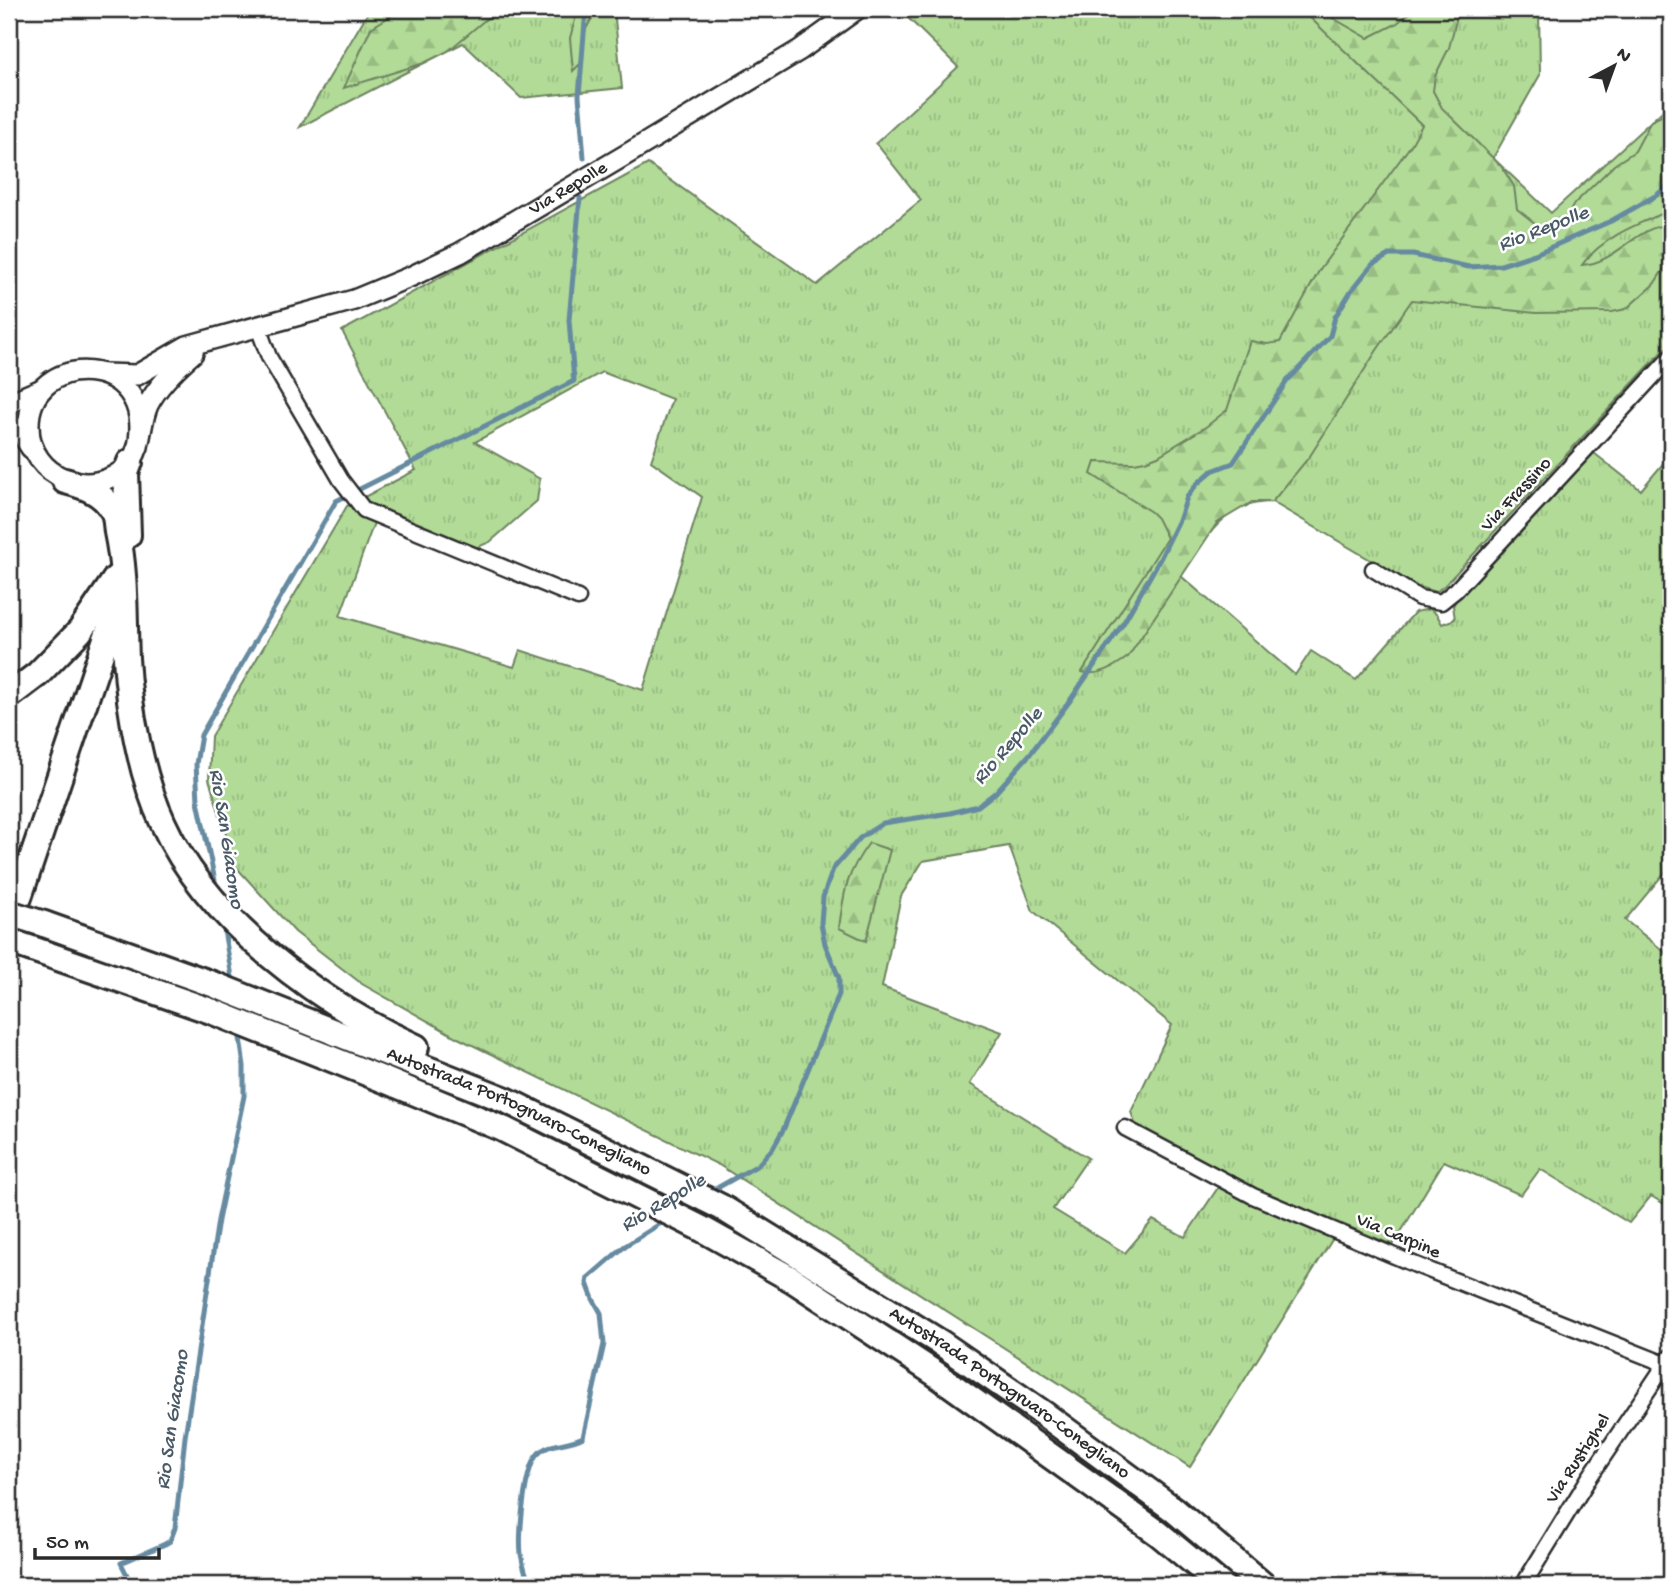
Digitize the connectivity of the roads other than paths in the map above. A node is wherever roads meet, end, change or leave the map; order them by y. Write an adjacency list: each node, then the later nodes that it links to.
1 (857, 9): 2 (street, Via Repolle)
2 (258, 327): 3 (street, Via Repolle); 14 (street)
3 (207, 340): 5 (street, Via Repolle); 10 (street, Via Repolle)
4 (1671, 357): 13 (street, Via Frassino)
5 (104, 374): 6 (street, Via Repolle); 10 (street)
6 (43, 389): 7 (street, Via Repolle); 9 (street)
7 (9, 403)
8 (9, 422): 9 (street)
9 (33, 451): 11 (street)
10 (134, 455): 11 (street); 12 (highway)
11 (65, 481): 12 (highway)
12 (124, 565): 15 (highway); 17 (highway); 22 (highway)
13 (1373, 569)
14 (578, 598)
15 (9, 696)
16 (9, 913): 22 (highway, Autostrada Portogruaro-Conegliano, bridge)
17 (9, 926)
18 (9, 940): 20 (highway, Autostrada Portogruaro-Conegliano)
19 (9, 956): 20 (highway)
20 (38, 958): 24 (highway, Autostrada Portogruaro-Conegliano)
21 (1125, 1128): 23 (street, Via Carpine)
22 (617, 1154): 25 (highway, Autostrada Portogruaro-Conegliano)
23 (1668, 1360): 26 (street, Via Rustighel)
24 (1221, 1585)
25 (1263, 1585)
26 (1523, 1585)

